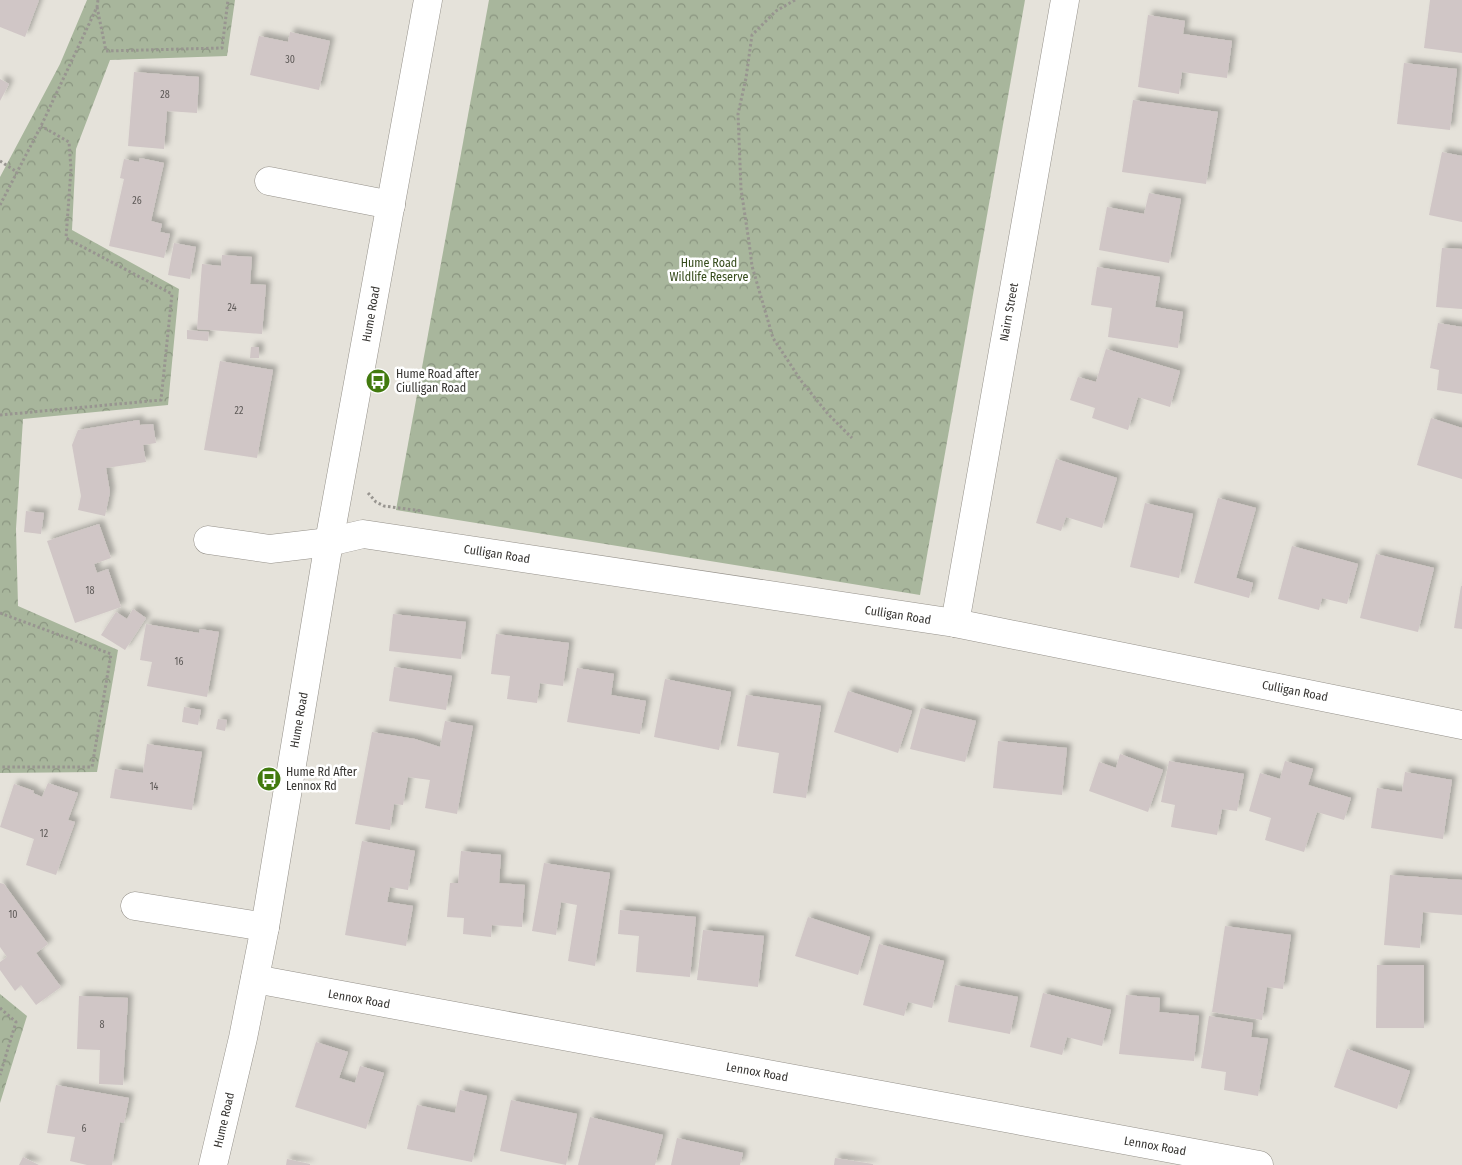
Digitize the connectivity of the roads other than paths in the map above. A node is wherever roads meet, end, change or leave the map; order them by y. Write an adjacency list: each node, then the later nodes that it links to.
1 (428, 0): 4 (street, Hume Road)
2 (1065, 0): 7 (street, Nairn Street)
3 (269, 180): 4 (street)
4 (391, 204): 6 (street, Hume Road)
5 (208, 540): 6 (street)
6 (329, 542): 7 (street, Culligan Road); 10 (street, Hume Road)
7 (955, 623): 8 (street, Culligan Road)
8 (1462, 725)
9 (135, 906): 10 (street)
10 (265, 927): 11 (street, Hume Road)
11 (255, 979): 12 (street, Hume Road); 13 (street, Lennox Road)
12 (213, 1165)
13 (1259, 1165)

